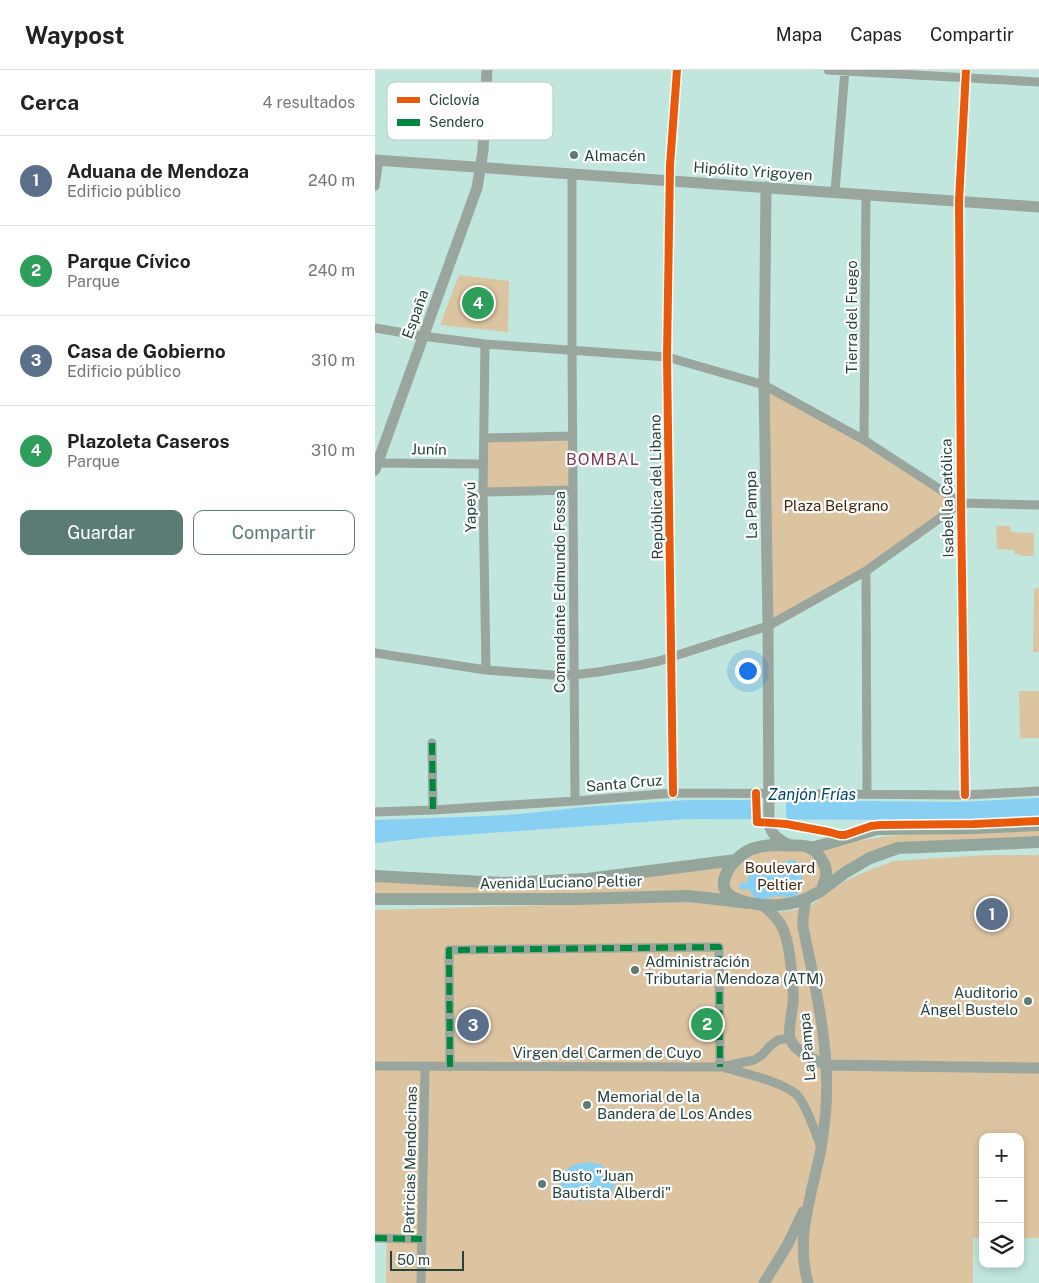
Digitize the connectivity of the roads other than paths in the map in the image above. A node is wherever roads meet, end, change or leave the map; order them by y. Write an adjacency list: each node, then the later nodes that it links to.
1 (677, 70): 10 (street, República del Libano)
2 (828, 70): 3 (street)
3 (845, 70): 4 (street); 13 (street)
4 (966, 74): 5 (street); 15 (street, Isabel la Católica)
5 (1039, 82)
6 (484, 140): 8 (street, España)
7 (377, 160): 8 (street, Hipólito Yrigoyen); 11 (street)
8 (481, 167): 9 (street, Hipólito Yrigoyen); 18 (street, España)
9 (571, 174): 10 (street, Hipólito Yrigoyen); 20 (street, Comandante Edmundo Fossa)
10 (670, 180): 12 (street, Hipólito Yrigoyen); 21 (street, República del Libano)
11 (375, 186)
12 (766, 187): 13 (street, Hipólito Yrigoyen); 22 (street, La Pampa)
13 (835, 192): 14 (street, Hipólito Yrigoyen)
14 (866, 194): 15 (street, Hipólito Yrigoyen); 25 (street, Tierra del Fuego)
15 (959, 201): 16 (street, Hipólito Yrigoyen); 30 (street, Isabel la Católica)
16 (1039, 206)
17 (375, 328): 18 (street)
18 (422, 336): 19 (street); 27 (street, España)
19 (485, 344): 20 (street); 24 (street, Yapeyú)
20 (571, 350): 21 (street); 23 (street, Comandante Edmundo Fossa)
21 (667, 358): 22 (street); 35 (street, República del Libano)
22 (764, 385): 25 (street); 33 (street, La Pampa)
23 (572, 436): 24 (street); 28 (street, Comandante Edmundo Fossa)
24 (484, 438): 26 (street, Yapeyú)
25 (864, 440): 30 (street)
26 (483, 464): 27 (street, Junín); 29 (street, Yapeyú)
27 (376, 465)
28 (573, 490): 29 (street); 37 (street, Comandante Edmundo Fossa)
29 (483, 492): 36 (street, Yapeyú)
30 (961, 503): 31 (street); 32 (street); 42 (street, Isabel la Católica)
31 (1039, 505)
32 (866, 570): 33 (street); 41 (street)
33 (768, 626): 35 (street); 43 (street, La Pampa)
34 (375, 653): 36 (street)
35 (672, 657): 37 (street); 40 (street, República del Libano)
36 (486, 670): 37 (street)
37 (573, 675): 44 (street, Comandante Edmundo Fossa)
38 (432, 743): 45 (street)
39 (1039, 791): 42 (street, Santa Cruz)
40 (673, 793): 43 (street, Santa Cruz); 44 (street, Santa Cruz)
41 (867, 794): 42 (street, Santa Cruz); 43 (street, Santa Cruz)
42 (965, 795)
43 (769, 797): 47 (street, La Pampa)
44 (575, 801): 45 (street, Santa Cruz)
45 (433, 810): 46 (street, Santa Cruz)
46 (375, 812)
47 (769, 821): 50 (street); 52 (street, La Pampa)
48 (1039, 825): 51 (main road)
49 (1039, 842): 55 (main road)
50 (791, 846): 51 (main road); 52 (main road)
51 (810, 848): 55 (main road)
52 (751, 849): 53 (main road)
53 (736, 860): 54 (main road, Avenida Luciano Peltier); 58 (main road)
54 (375, 876)
55 (822, 890): 57 (main road)
56 (375, 899): 58 (main road, Avenida Luciano Peltier)
57 (806, 900): 59 (main road); 61 (street, La Pampa)
58 (747, 903): 59 (main road)
59 (763, 905): 60 (street, La Pampa)
60 (789, 1038): 61 (street); 63 (street, Virgen del Carmen de Cuyo)
61 (825, 1065): 66 (street); 67 (street, La Pampa)
62 (375, 1066): 64 (street, Virgen del Carmen de Cuyo)
63 (720, 1066): 65 (street, Virgen del Carmen de Cuyo); 65 (street); 67 (street, Virgen del Carmen de Cuyo)
64 (425, 1067): 65 (street, Virgen del Carmen de Cuyo); 70 (street, Patricias Mendocinas)
65 (450, 1067)
66 (1039, 1068)
67 (821, 1147): 68 (street, La Pampa)
68 (811, 1192): 72 (street, La Pampa); 73 (street, La Pampa)
69 (375, 1238): 70 (street)
70 (422, 1239): 71 (street, Patricias Mendocinas)
71 (421, 1283)
72 (764, 1283)
73 (808, 1283)

